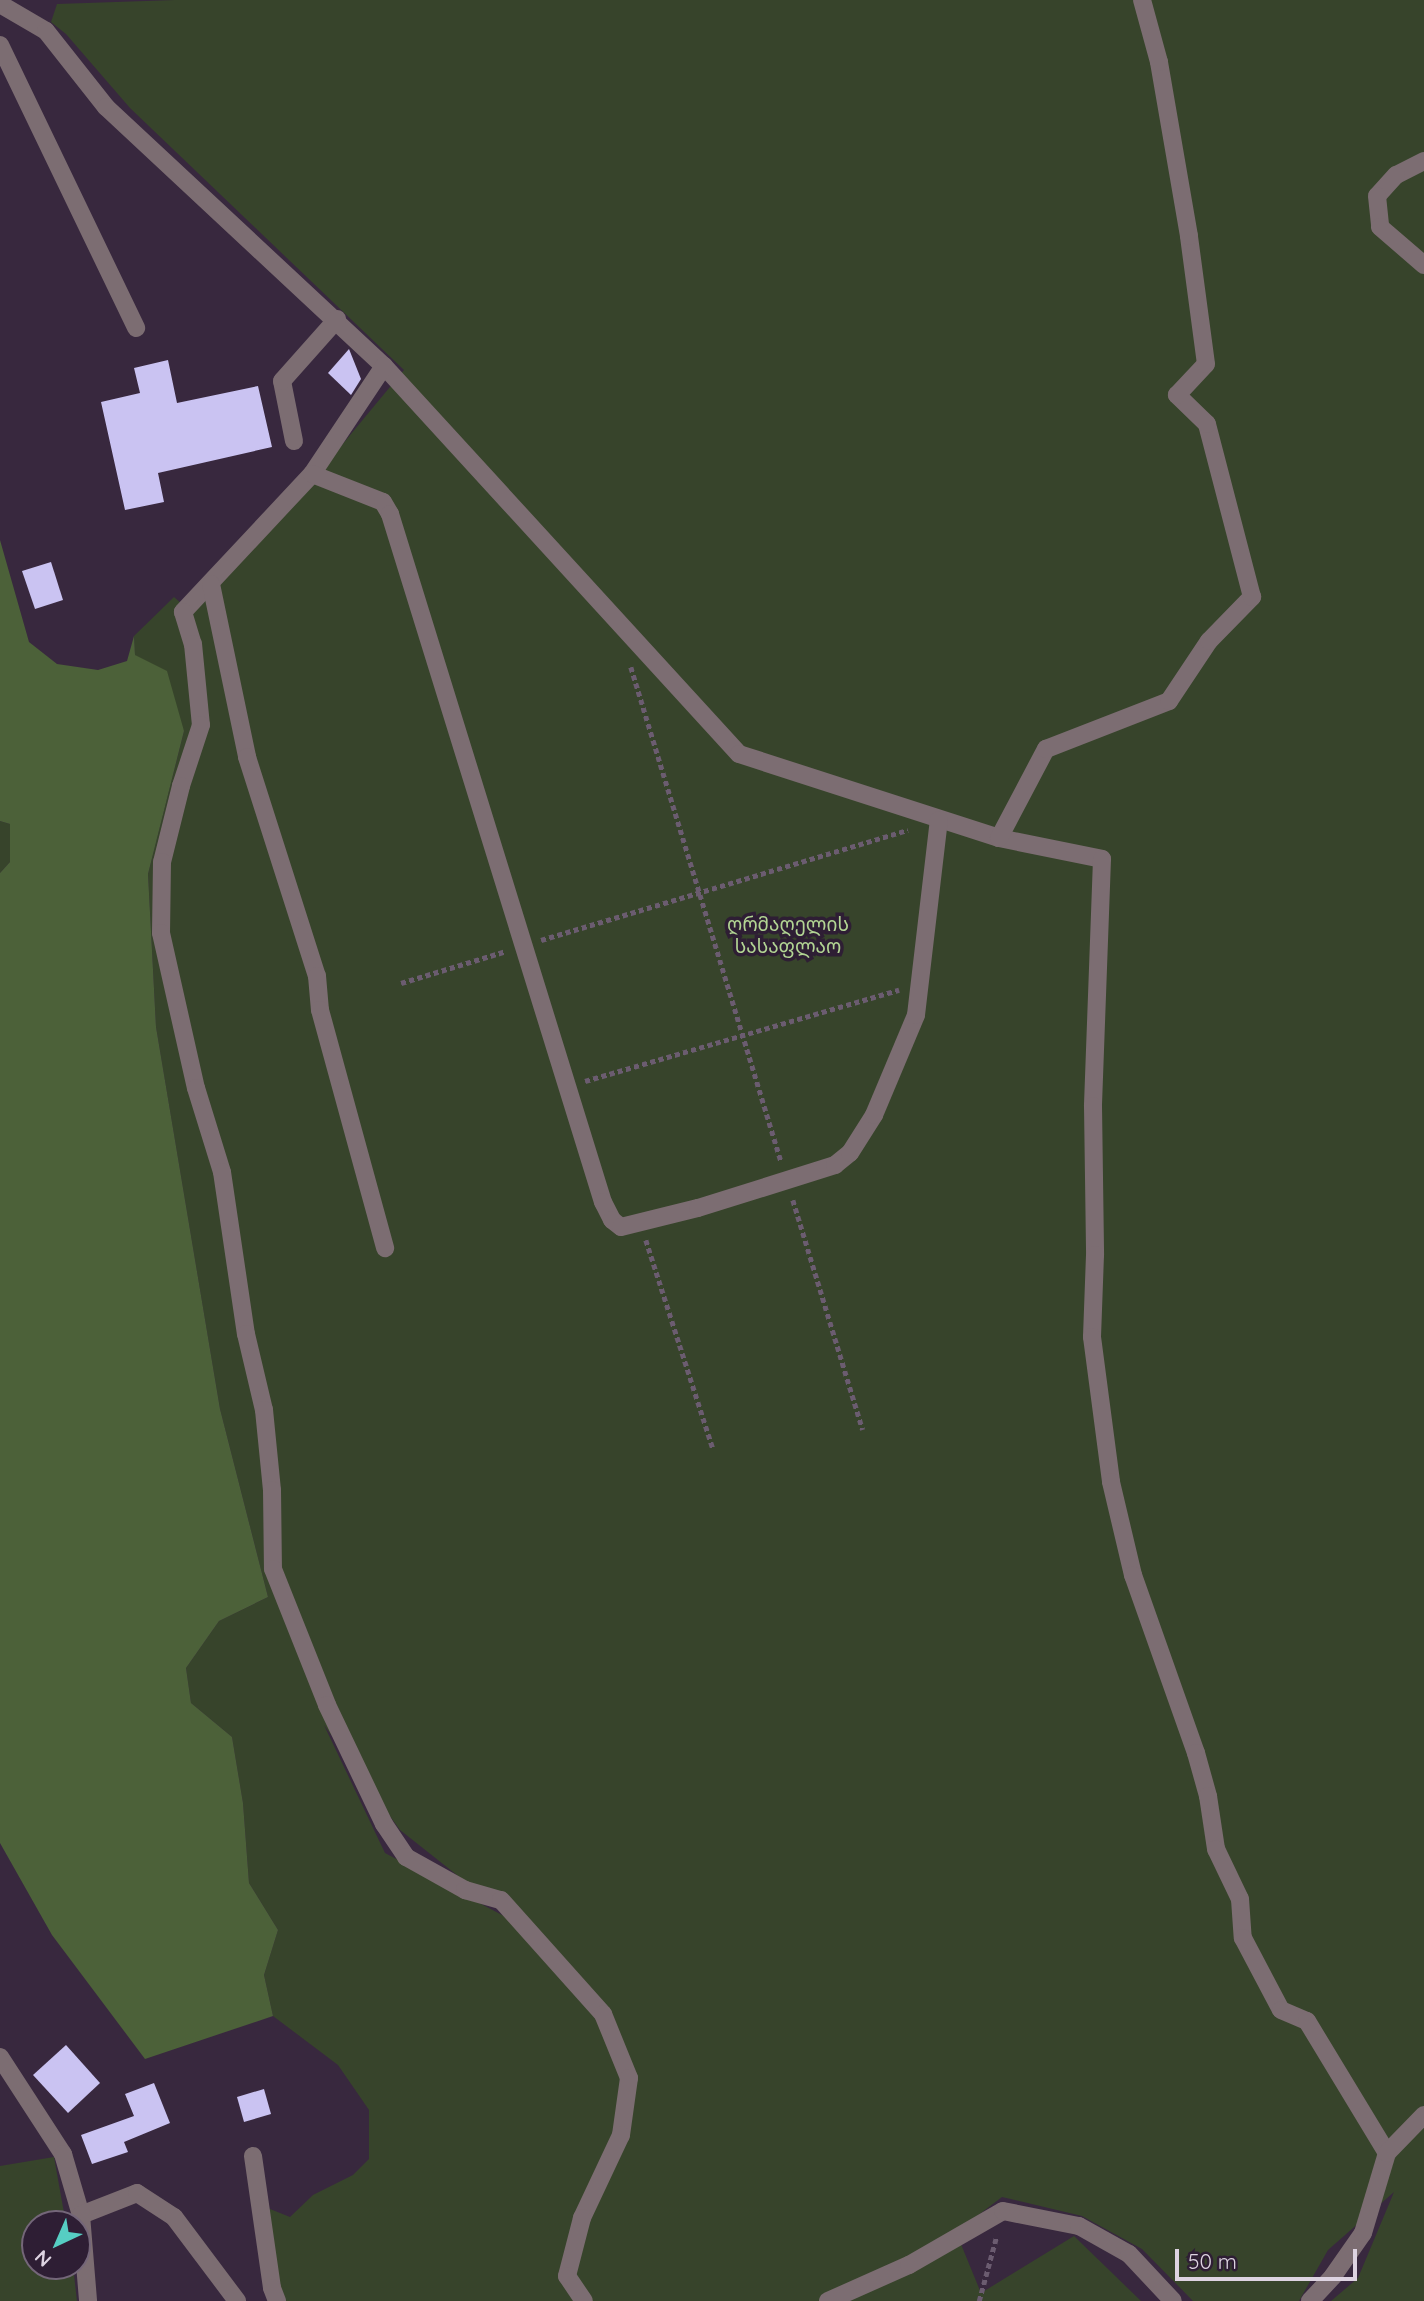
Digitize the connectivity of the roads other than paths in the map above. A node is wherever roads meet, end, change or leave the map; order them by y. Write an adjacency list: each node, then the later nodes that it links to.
1 (1142, 0): 13 (street)
2 (0, 5): 6 (street)
3 (0, 45): 7 (street)
4 (1424, 161): 5 (street)
5 (1424, 265)
6 (337, 319): 8 (street); 9 (street)
7 (136, 328)
8 (384, 366): 10 (street); 12 (street)
9 (294, 441)
10 (312, 474): 11 (street); 12 (street)
11 (211, 584): 14 (street); 25 (street)
12 (939, 820): 13 (street)
13 (999, 838): 17 (street)
14 (385, 1248)
15 (0, 2057): 19 (street)
16 (1424, 2115): 17 (street)
17 (1387, 2153): 28 (street)
18 (253, 2156): 24 (street)
19 (79, 2210)
20 (91, 2211): 23 (street)
21 (86, 2280): 22 (street)
22 (88, 2301)
23 (237, 2301)
24 (277, 2301)
25 (583, 2301)
26 (828, 2301): 27 (street)
27 (1173, 2301)
28 (1310, 2301)

